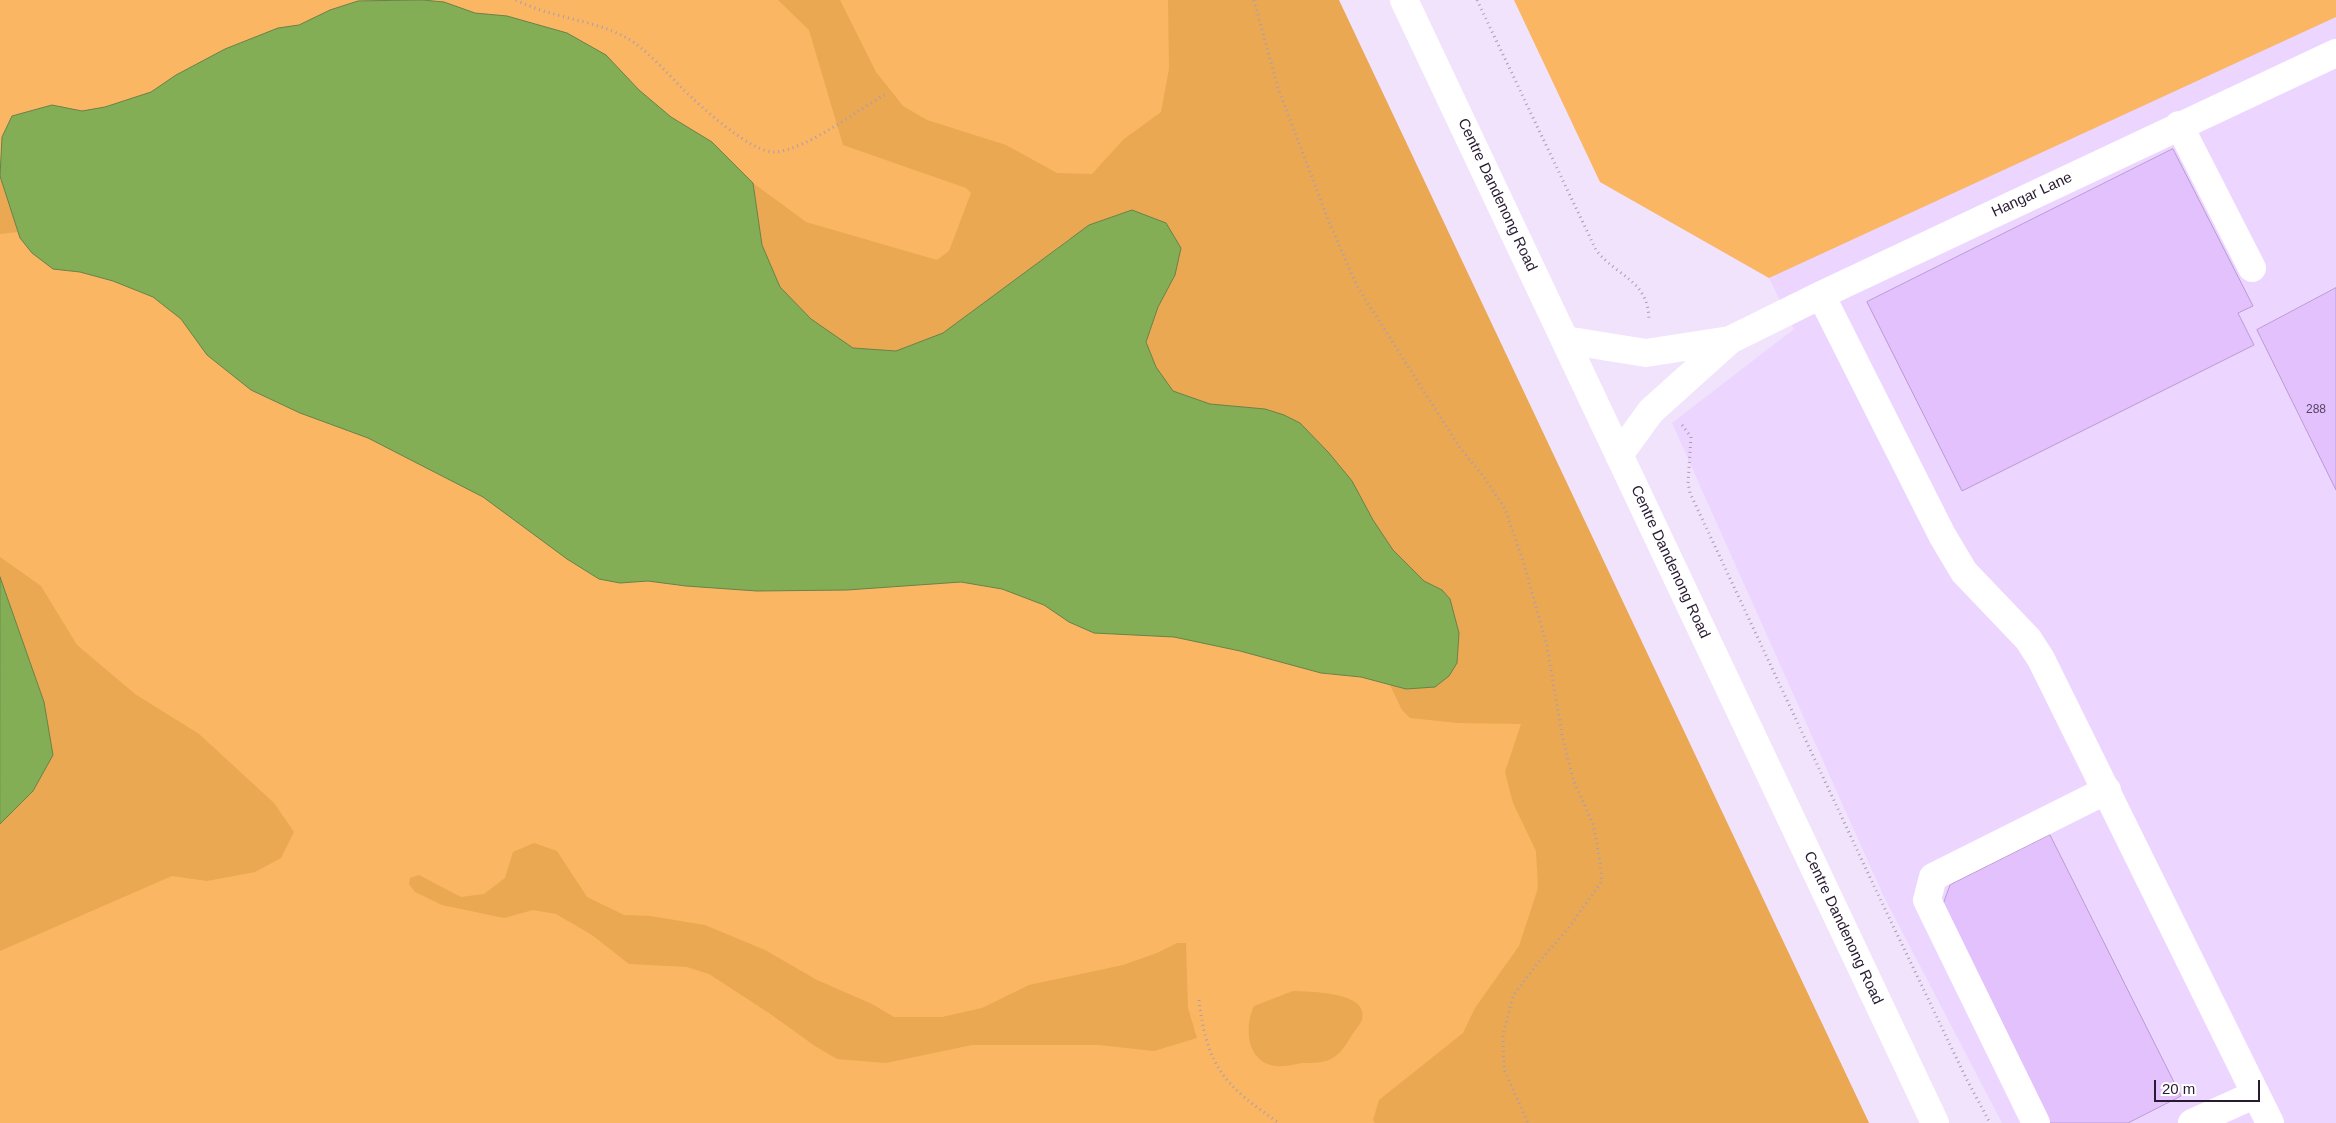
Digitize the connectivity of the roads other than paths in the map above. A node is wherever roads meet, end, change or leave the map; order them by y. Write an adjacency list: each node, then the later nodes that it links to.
1 (1404, 0): 6 (main road, Centre Dandenong Road)
2 (2336, 53): 3 (main road, Hangar Lane)
3 (2179, 125): 4 (main road); 5 (main road, Hangar Lane)
4 (2252, 268)
5 (1821, 295): 7 (main road, Hangar Lane); 9 (main road)
6 (1565, 340): 7 (main road, Hangar Lane); 8 (main road, Centre Dandenong Road)
7 (1730, 340): 8 (main road, Hangar Lane)
8 (1619, 455): 11 (main road, Centre Dandenong Road)
9 (2107, 790): 10 (main road); 12 (main road)
10 (2256, 1094): 13 (main road); 14 (main road)
11 (1935, 1123)
12 (2036, 1123)
13 (2192, 1123)
14 (2270, 1123)

